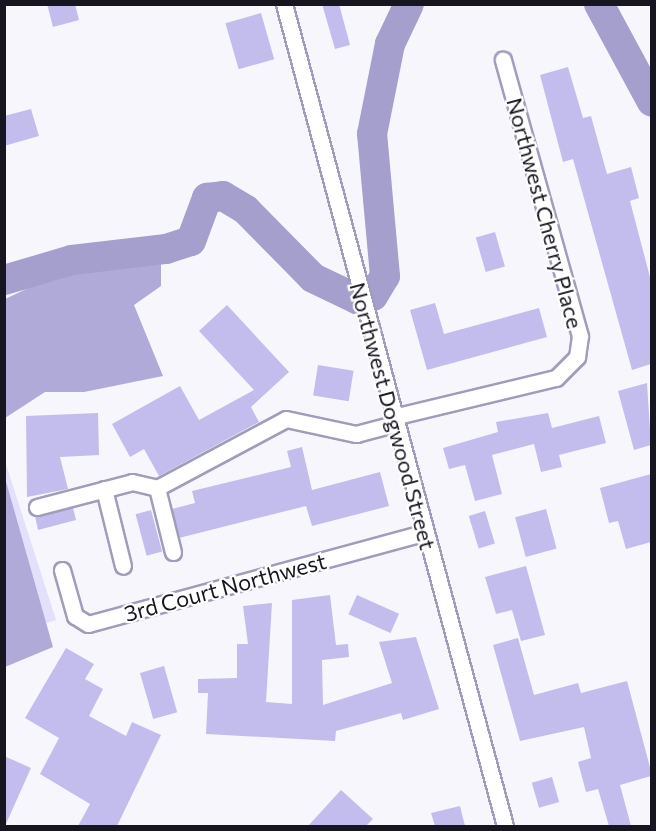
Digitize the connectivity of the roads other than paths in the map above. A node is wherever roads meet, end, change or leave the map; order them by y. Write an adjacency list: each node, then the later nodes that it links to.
1 (284, 4): 3 (street, Northwest Dogwood Street)
2 (503, 60): 3 (street, Northwest Cherry Place)
3 (393, 421): 4 (street); 7 (street, Northwest Dogwood Street)
4 (156, 488): 5 (street); 8 (street)
5 (104, 489): 6 (street); 9 (street)
6 (37, 507)
7 (423, 533): 10 (street, 3rd Court Northwest); 11 (street, Northwest Dogwood Street)
8 (173, 552)
9 (123, 566)
10 (62, 570)
11 (505, 826)

